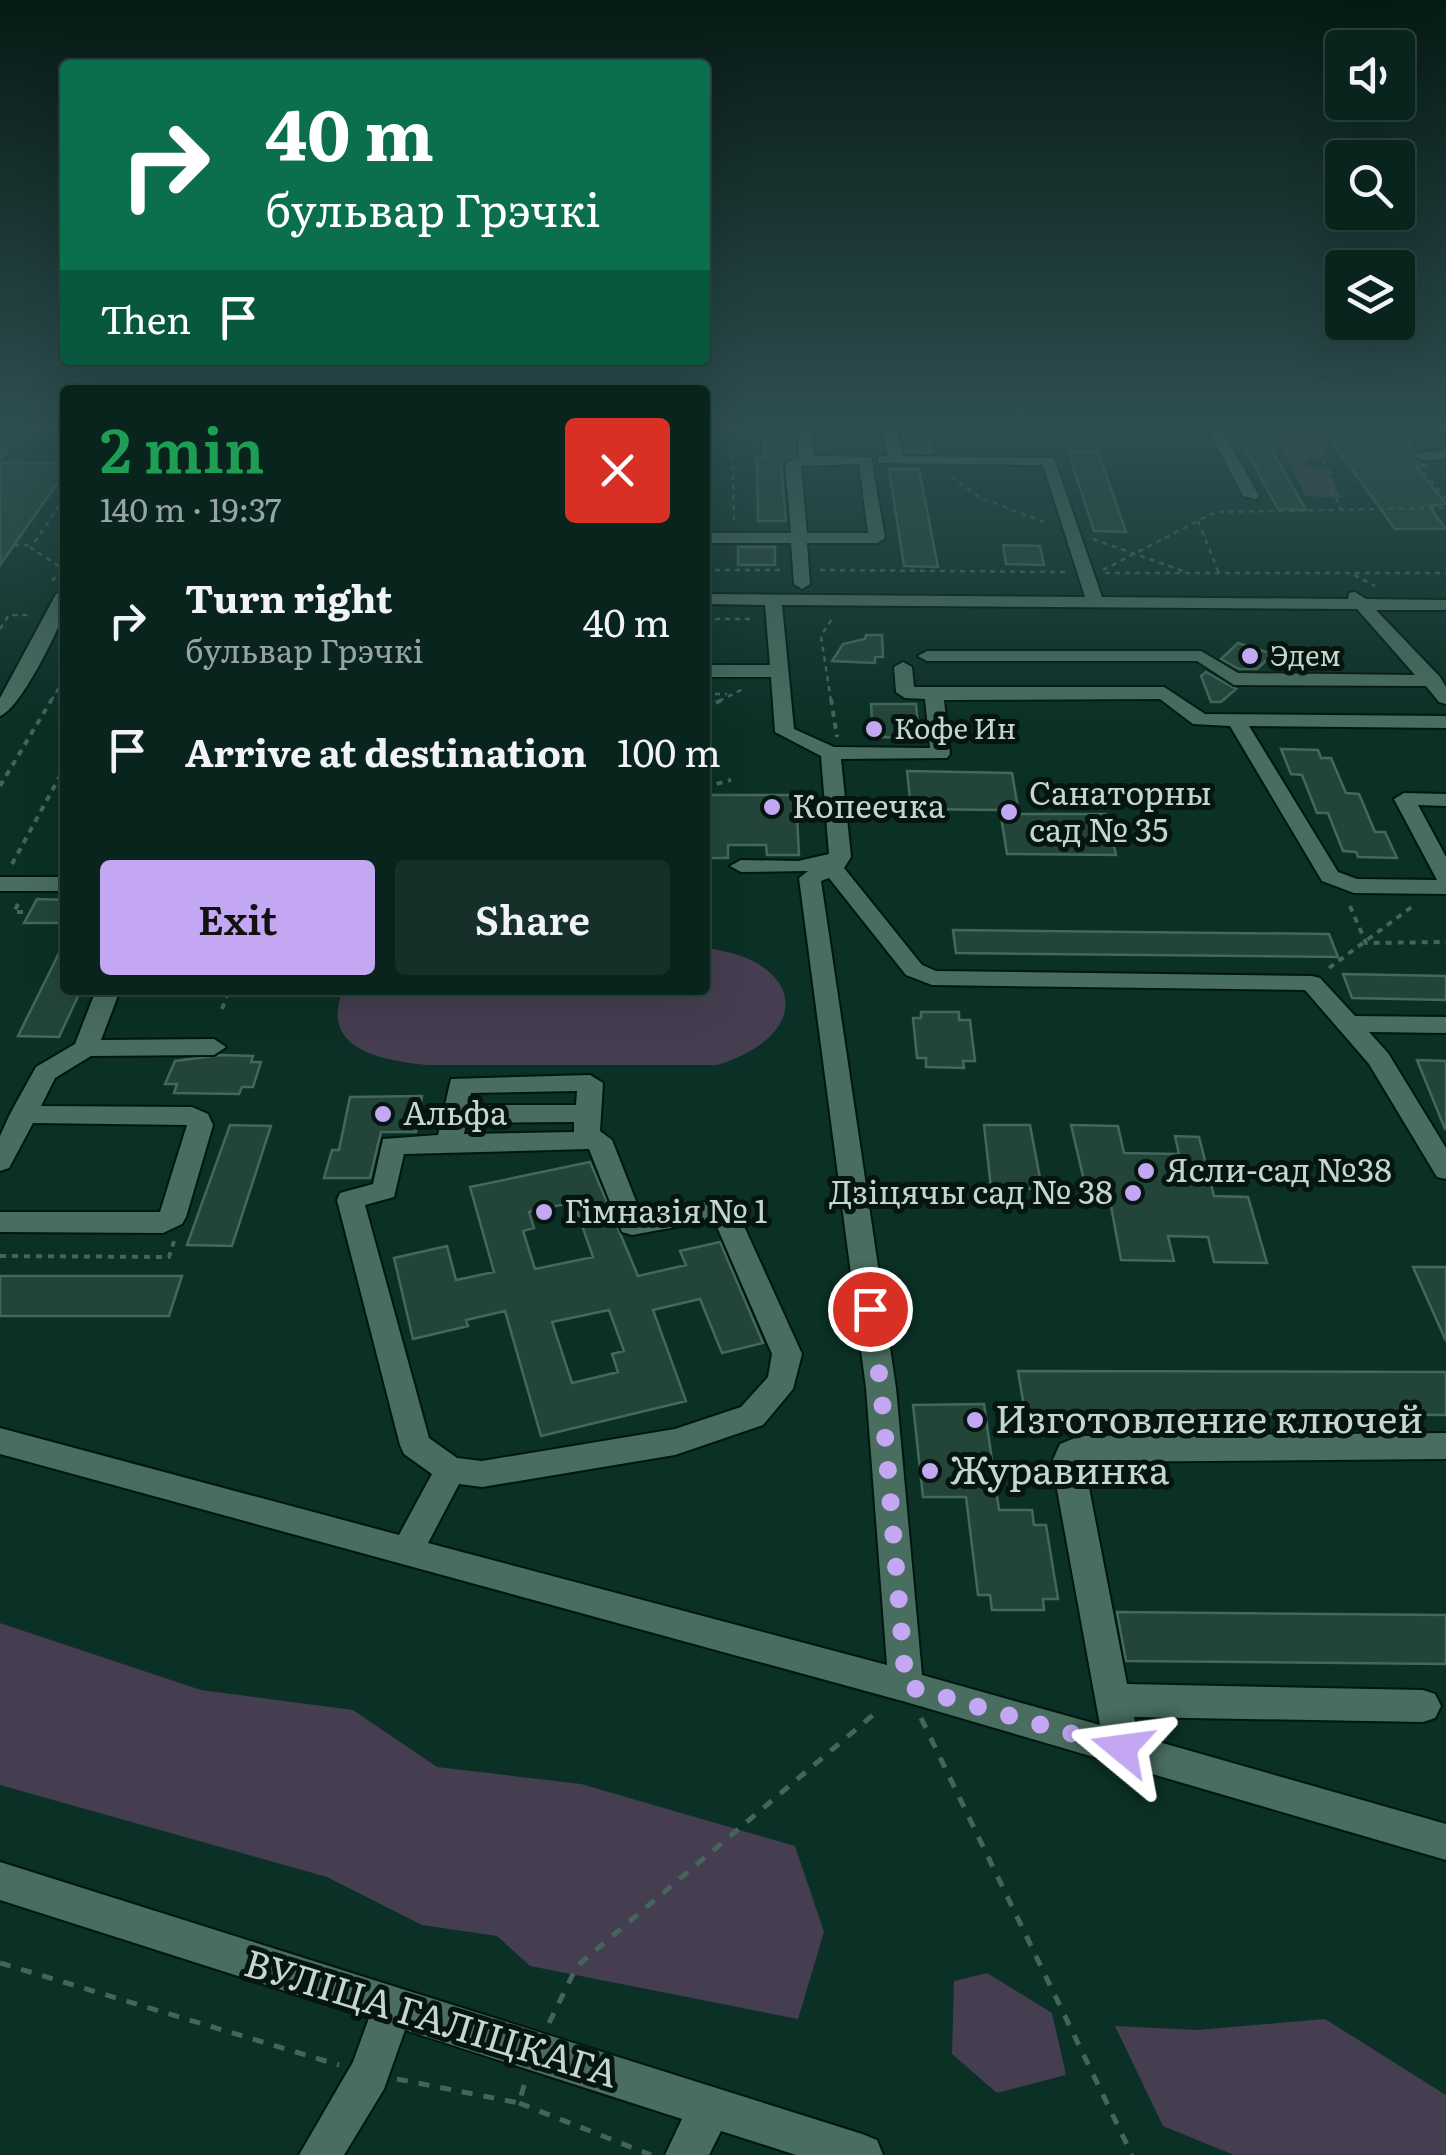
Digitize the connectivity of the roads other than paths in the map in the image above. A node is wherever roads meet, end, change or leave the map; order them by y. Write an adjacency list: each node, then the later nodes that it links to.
1 (797, 526): 5 (street)
2 (875, 526): 5 (street)
3 (1070, 526): 8 (street)
4 (710, 538): 5 (street)
5 (798, 538): 6 (street)
6 (802, 577): 7 (street); 8 (street)
7 (710, 584)
8 (1090, 586): 9 (street); 12 (street)
9 (1352, 589): 10 (street); 14 (street); 19 (street)
10 (1446, 591)
11 (710, 599): 12 (street)
12 (774, 599): 18 (street)
13 (60, 604): 22 (street)
14 (1446, 604)
15 (926, 656): 19 (street)
16 (902, 667): 20 (street)
17 (710, 671): 18 (street)
18 (780, 671): 25 (street)
19 (1434, 681): 21 (street)
20 (934, 694): 23 (street); 25 (street)
21 (1446, 698)
22 (4, 701)
23 (1236, 720): 24 (street); 29 (street)
24 (1443, 727)
25 (836, 753): 27 (street)
26 (1446, 800): 29 (street)
27 (837, 863): 28 (street); 33 (street); 50 (street)
28 (742, 866)
29 (1443, 883)
30 (1, 884): 31 (street)
31 (60, 884)
32 (106, 995): 36 (street)
33 (1349, 1024): 34 (street); 44 (street)
34 (1446, 1024)
35 (214, 1047): 36 (street)
36 (86, 1048): 38 (street)
37 (530, 1084): 39 (street); 40 (street); 41 (street)
38 (23, 1114): 43 (street); 45 (street)
39 (455, 1114): 41 (street); 42 (street)
40 (587, 1126): 41 (street); 48 (street)
41 (526, 1127): 42 (street)
42 (449, 1144): 48 (street)
43 (0, 1162)
44 (1446, 1170)
45 (0, 1222)
46 (0, 1441): 49 (street)
47 (1446, 1446): 51 (street)
48 (450, 1470): 49 (street)
49 (407, 1551): 50 (street)
50 (906, 1686): 53 (street)
51 (1113, 1700): 52 (street); 53 (street)
52 (1423, 1706)
53 (1122, 1748): 54 (street)
54 (1446, 1842)
55 (0, 1882): 56 (street, ВУЛІЦА ГАЛІЦКАГА)
56 (393, 2008): 57 (street, ВУЛІЦА ГАЛІЦКАГА); 58 (street)
57 (712, 2105): 59 (street); 60 (street, ВУЛІЦА ГАЛІЦКАГА)
58 (320, 2155)
59 (686, 2155)
60 (862, 2155)

